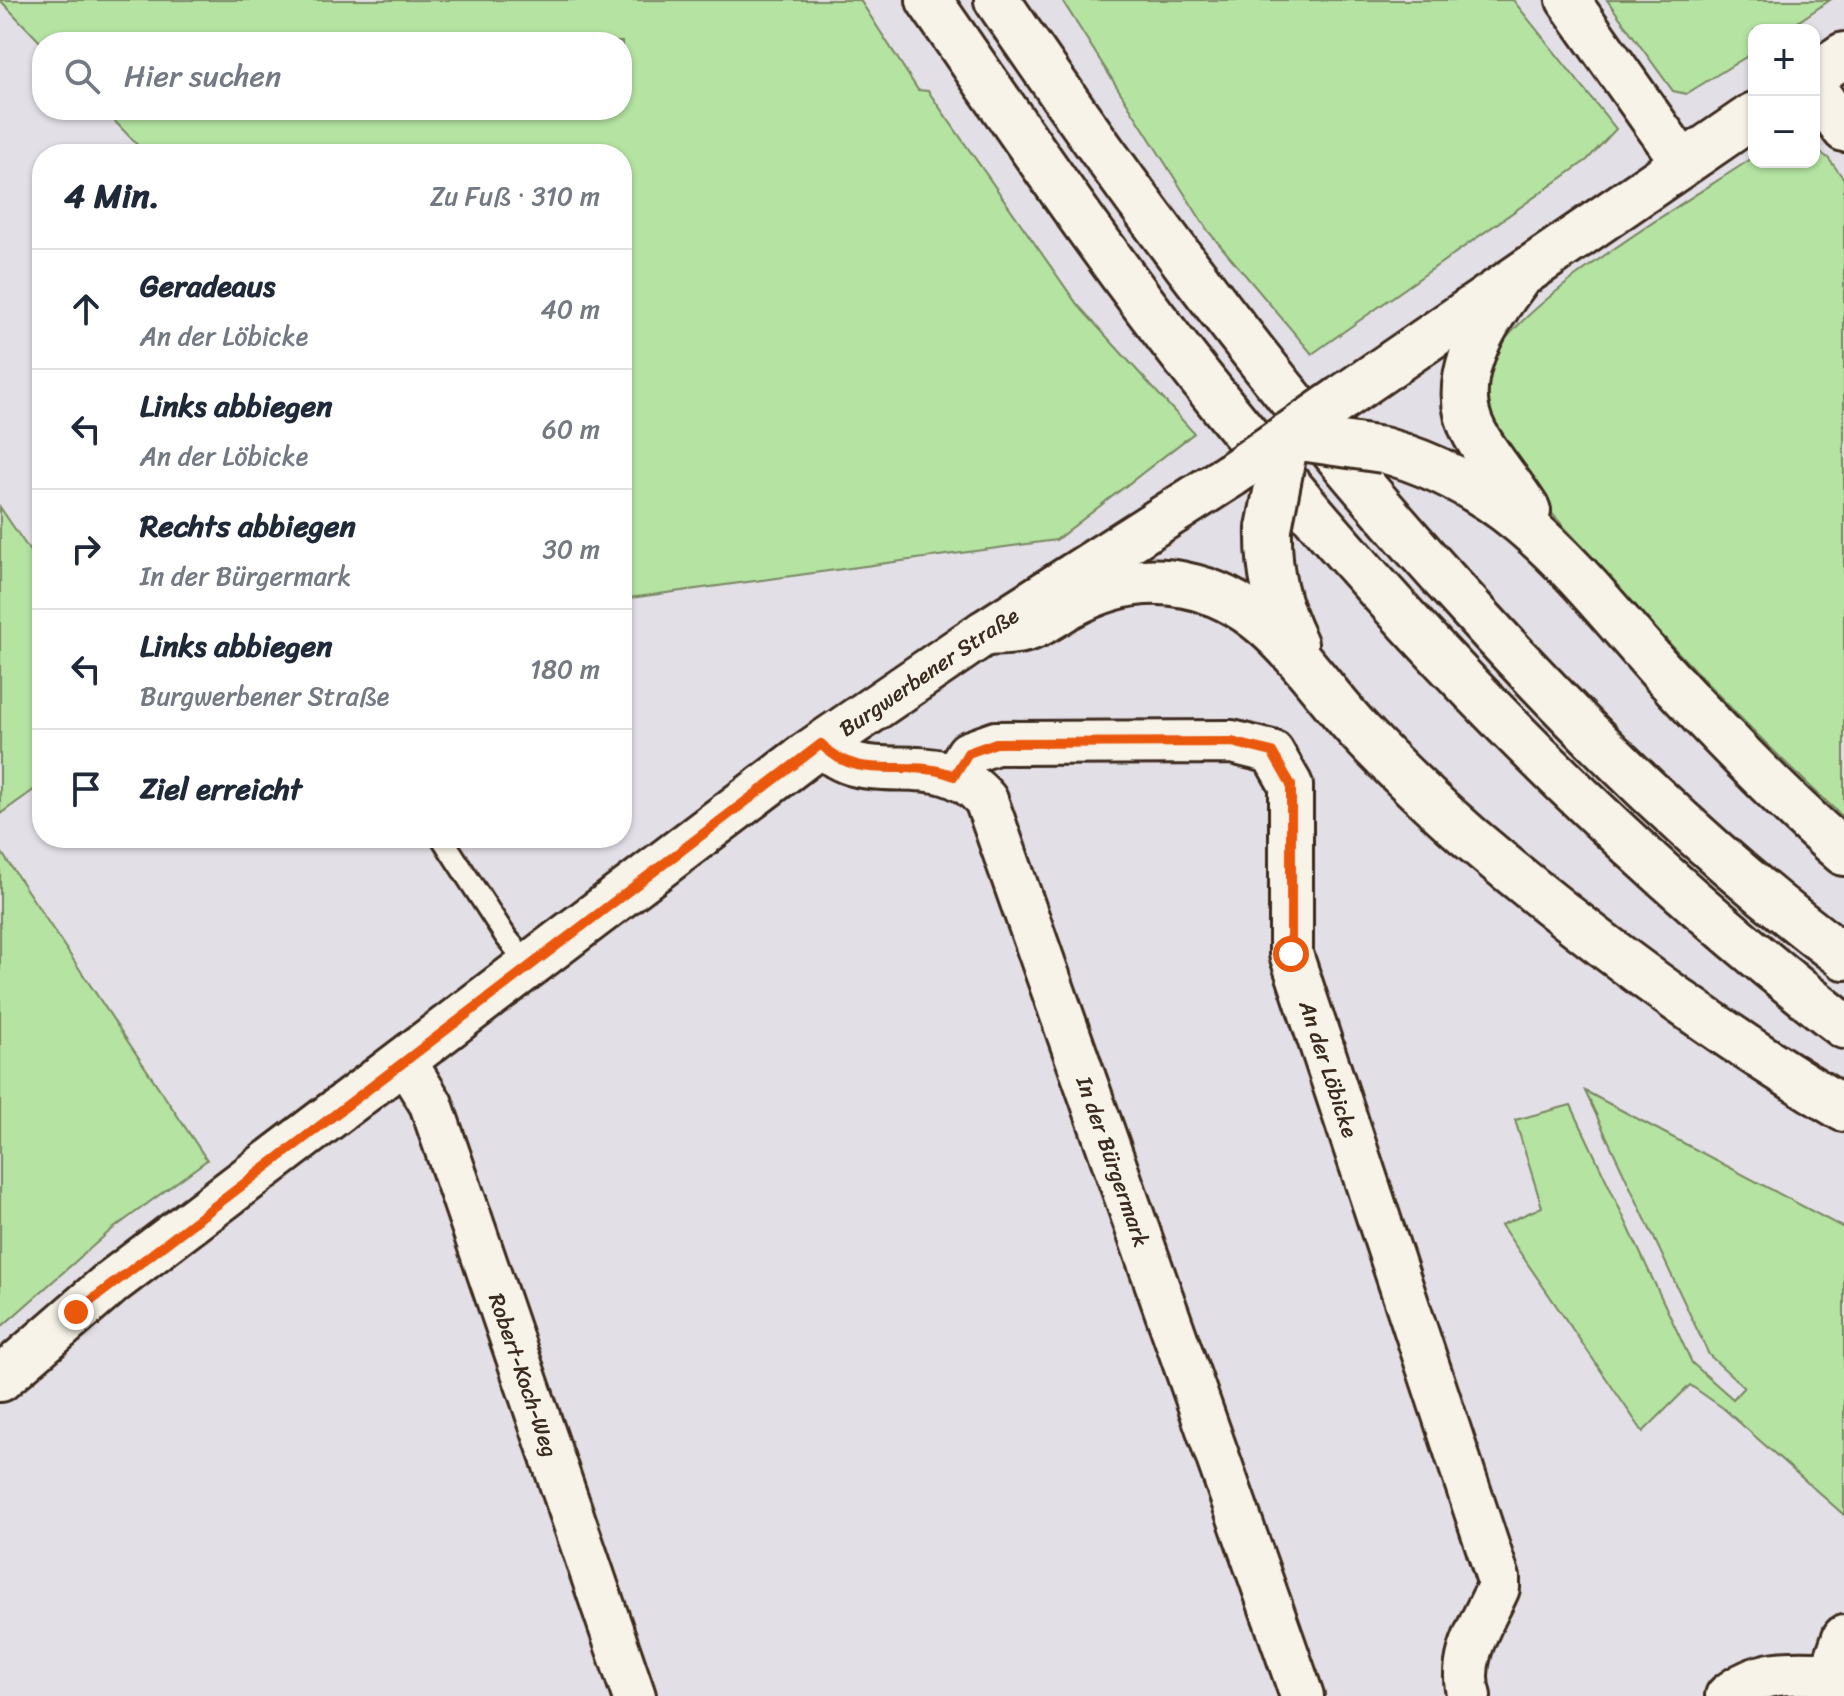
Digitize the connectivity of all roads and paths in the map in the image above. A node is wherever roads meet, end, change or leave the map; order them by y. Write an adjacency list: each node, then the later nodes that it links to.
1 (929, 0): 21 (main road)
2 (997, 0): 19 (main road)
3 (1568, 0): 9 (street)
4 (1844, 55): 5 (main road)
5 (1820, 71)
6 (1820, 96): 8 (street)
7 (1748, 119): 9 (main road)
8 (1844, 130)
9 (1683, 163): 10 (main road, Burgwerbener Straße)
10 (1515, 282): 11 (main road, Burgwerbener Straße, bridge); 12 (main road)
11 (1287, 436): 12 (main road, bridge); 13 (main road, Burgwerbener Straße, bridge); 14 (main road, bridge)
12 (1548, 543): 18 (main road)
13 (984, 633): 14 (main road); 15 (main road, Burgwerbener Straße)
14 (1304, 662): 23 (main road)
15 (821, 744): 16 (street, In der Bürgermark); 20 (main road, Burgwerbener Straße)
16 (954, 776): 27 (street, In der Bürgermark); 28 (street, An der Löbicke)
17 (448, 848): 20 (lane)
18 (1844, 853)
19 (1844, 957)
20 (529, 965): 22 (main road, Burgwerbener Straße)
21 (1844, 1026)
22 (404, 1060): 24 (main road, Burgwerbener Straße); 26 (street, Robert-Koch-Weg)
23 (1844, 1109)
24 (0, 1379)
25 (1835, 1669): 29 (street)
26 (634, 1696)
27 (1302, 1696)
28 (1469, 1696)
29 (1727, 1696)

